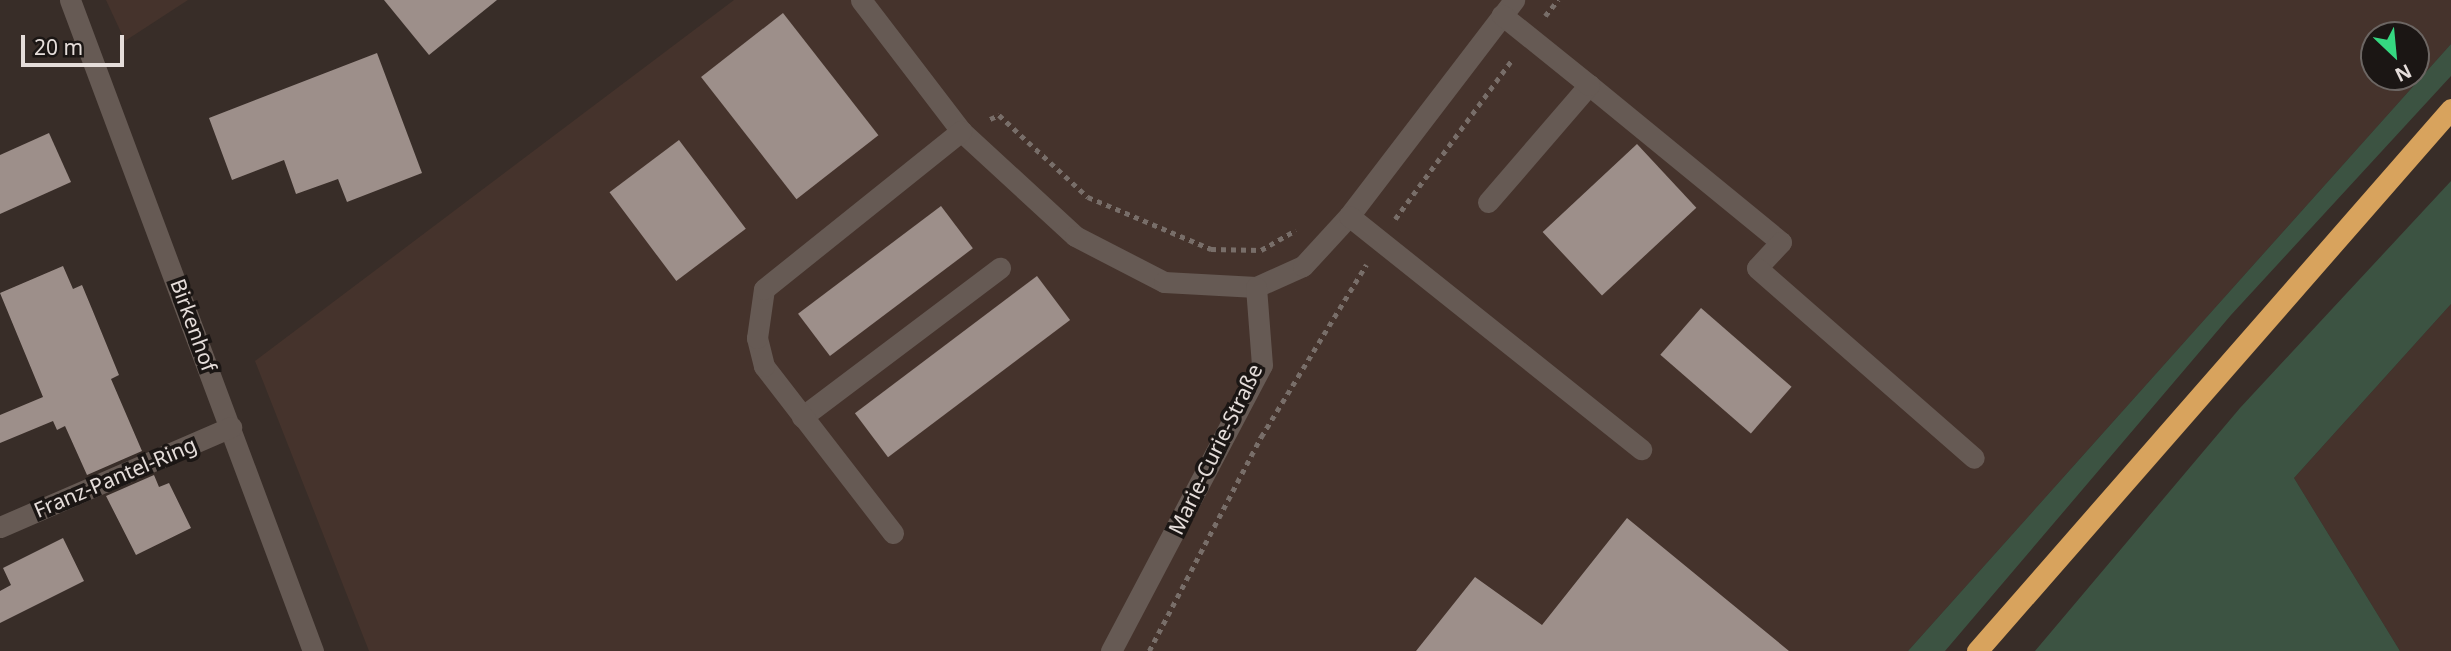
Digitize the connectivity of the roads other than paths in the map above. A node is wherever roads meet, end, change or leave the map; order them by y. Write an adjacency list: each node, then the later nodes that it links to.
1 (70, 0): 12 (street, Birkenhof)
2 (861, 0): 6 (street)
3 (1508, 7): 4 (street); 8 (street)
4 (1589, 85): 7 (street); 14 (street)
5 (2451, 109): 19 (highway)
6 (961, 131): 10 (street); 11 (street)
7 (1488, 202)
8 (1349, 216): 10 (street); 13 (street)
9 (1000, 268): 11 (street)
10 (1256, 287): 18 (street, Marie-Curie-Straße)
11 (802, 417): 16 (street)
12 (231, 427): 15 (street, Franz-Pantel-Ring); 17 (street, Birkenhof)
13 (1641, 449)
14 (1974, 458)
15 (0, 527)
16 (893, 533)
17 (313, 651)
18 (1111, 651)
19 (1977, 651)

